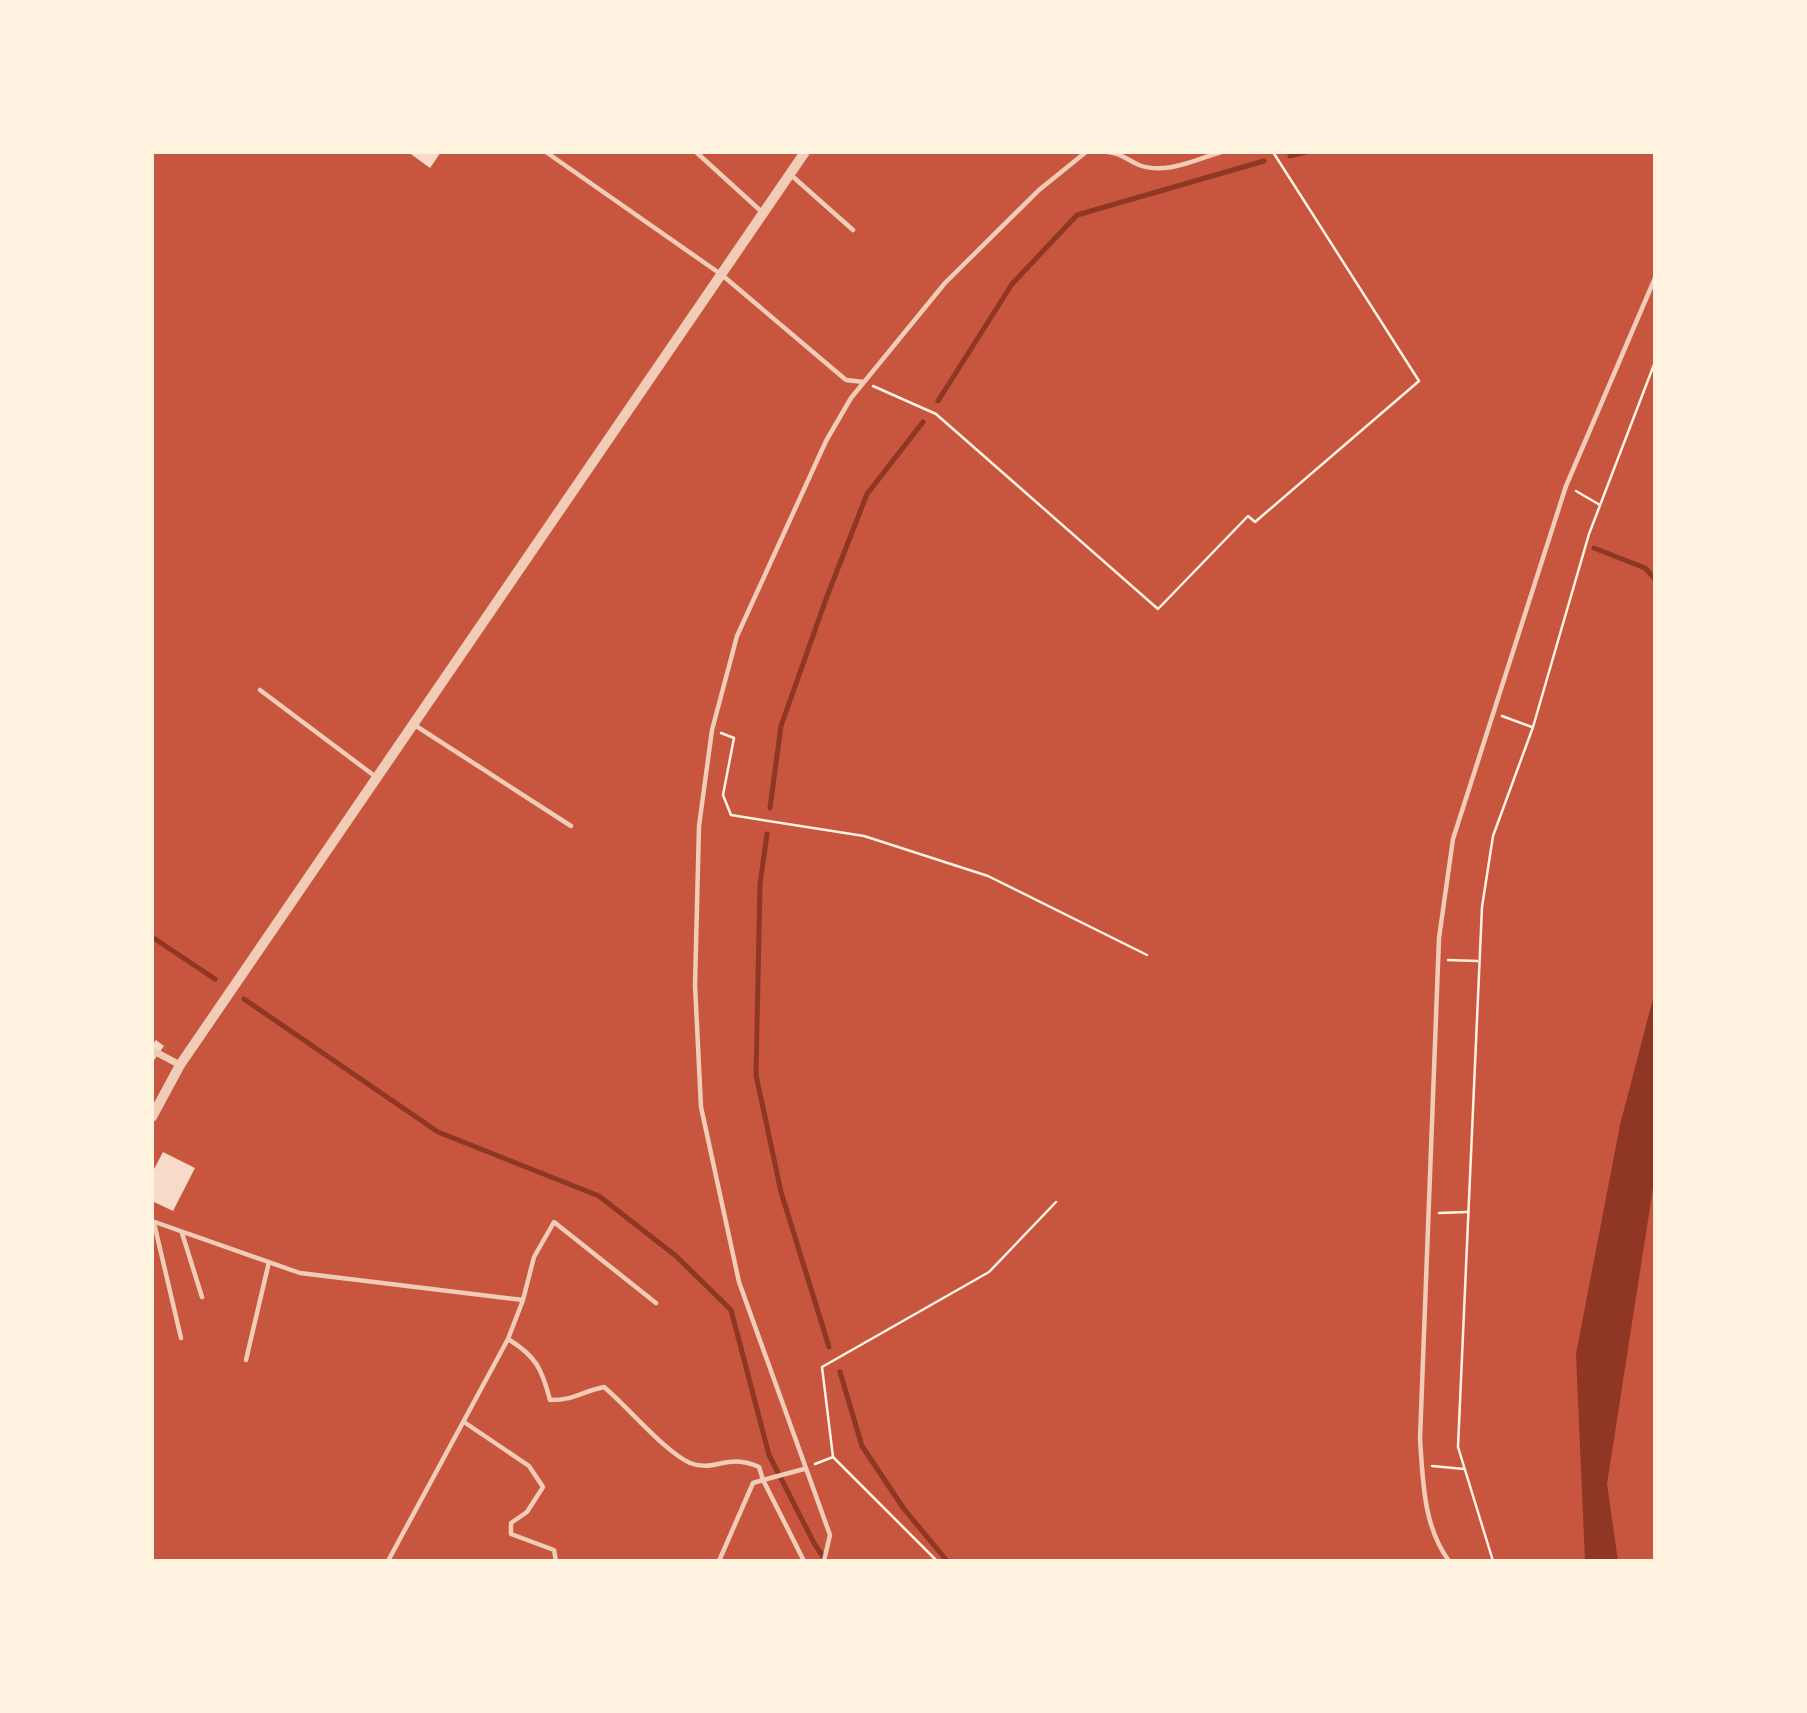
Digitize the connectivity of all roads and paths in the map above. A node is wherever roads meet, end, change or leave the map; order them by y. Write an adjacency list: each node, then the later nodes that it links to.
1 (546, 152): 11 (lane)
2 (696, 152): 9 (lane)
3 (805, 152): 8 (street)
4 (1086, 152): 14 (lane)
5 (1108, 152): 6 (lane)
6 (1221, 152)
7 (1273, 152): 14 (path)
8 (790, 174): 9 (street); 10 (lane)
9 (764, 214): 11 (street)
10 (853, 230)
11 (722, 275): 14 (lane); 19 (street)
12 (1655, 278): 15 (lane)
13 (1655, 362): 16 (path)
14 (864, 382): 21 (lane)
15 (1566, 486): 16 (path); 18 (lane)
16 (1600, 505): 20 (path)
17 (260, 690): 22 (lane)
18 (1492, 712): 20 (path); 25 (lane)
19 (413, 723): 22 (street); 23 (lane)
20 (1532, 727): 26 (path)
21 (712, 730): 24 (path); 45 (lane)
22 (376, 777): 28 (street)
23 (571, 826)
24 (1147, 955)
25 (1438, 960): 26 (path); 32 (lane)
26 (1477, 961): 31 (path)
27 (152, 1050): 28 (street)
28 (180, 1065): 29 (street)
29 (152, 1117)
30 (1056, 1202): 43 (path)
31 (1467, 1212): 32 (path); 46 (path)
32 (1428, 1213): 44 (lane)
33 (153, 1221): 34 (lane); 39 (lane)
34 (182, 1232): 35 (lane); 36 (lane)
35 (269, 1262): 37 (lane); 41 (lane)
36 (202, 1297)
37 (523, 1300): 38 (lane); 40 (lane)
38 (656, 1303)
39 (181, 1338)
40 (508, 1339): 42 (lane); 47 (lane)
41 (246, 1360)
42 (464, 1422): 48 (lane); 49 (lane)
43 (833, 1457): 45 (path); 53 (path)
44 (1422, 1465): 46 (path); 54 (lane)
45 (804, 1469): 47 (lane); 52 (lane)
46 (1465, 1469): 55 (path)
47 (762, 1480): 50 (lane); 51 (lane)
48 (388, 1561)
49 (556, 1561)
50 (719, 1561)
51 (804, 1561)
52 (824, 1561)
53 (937, 1561)
54 (1449, 1561)
55 (1493, 1561)

